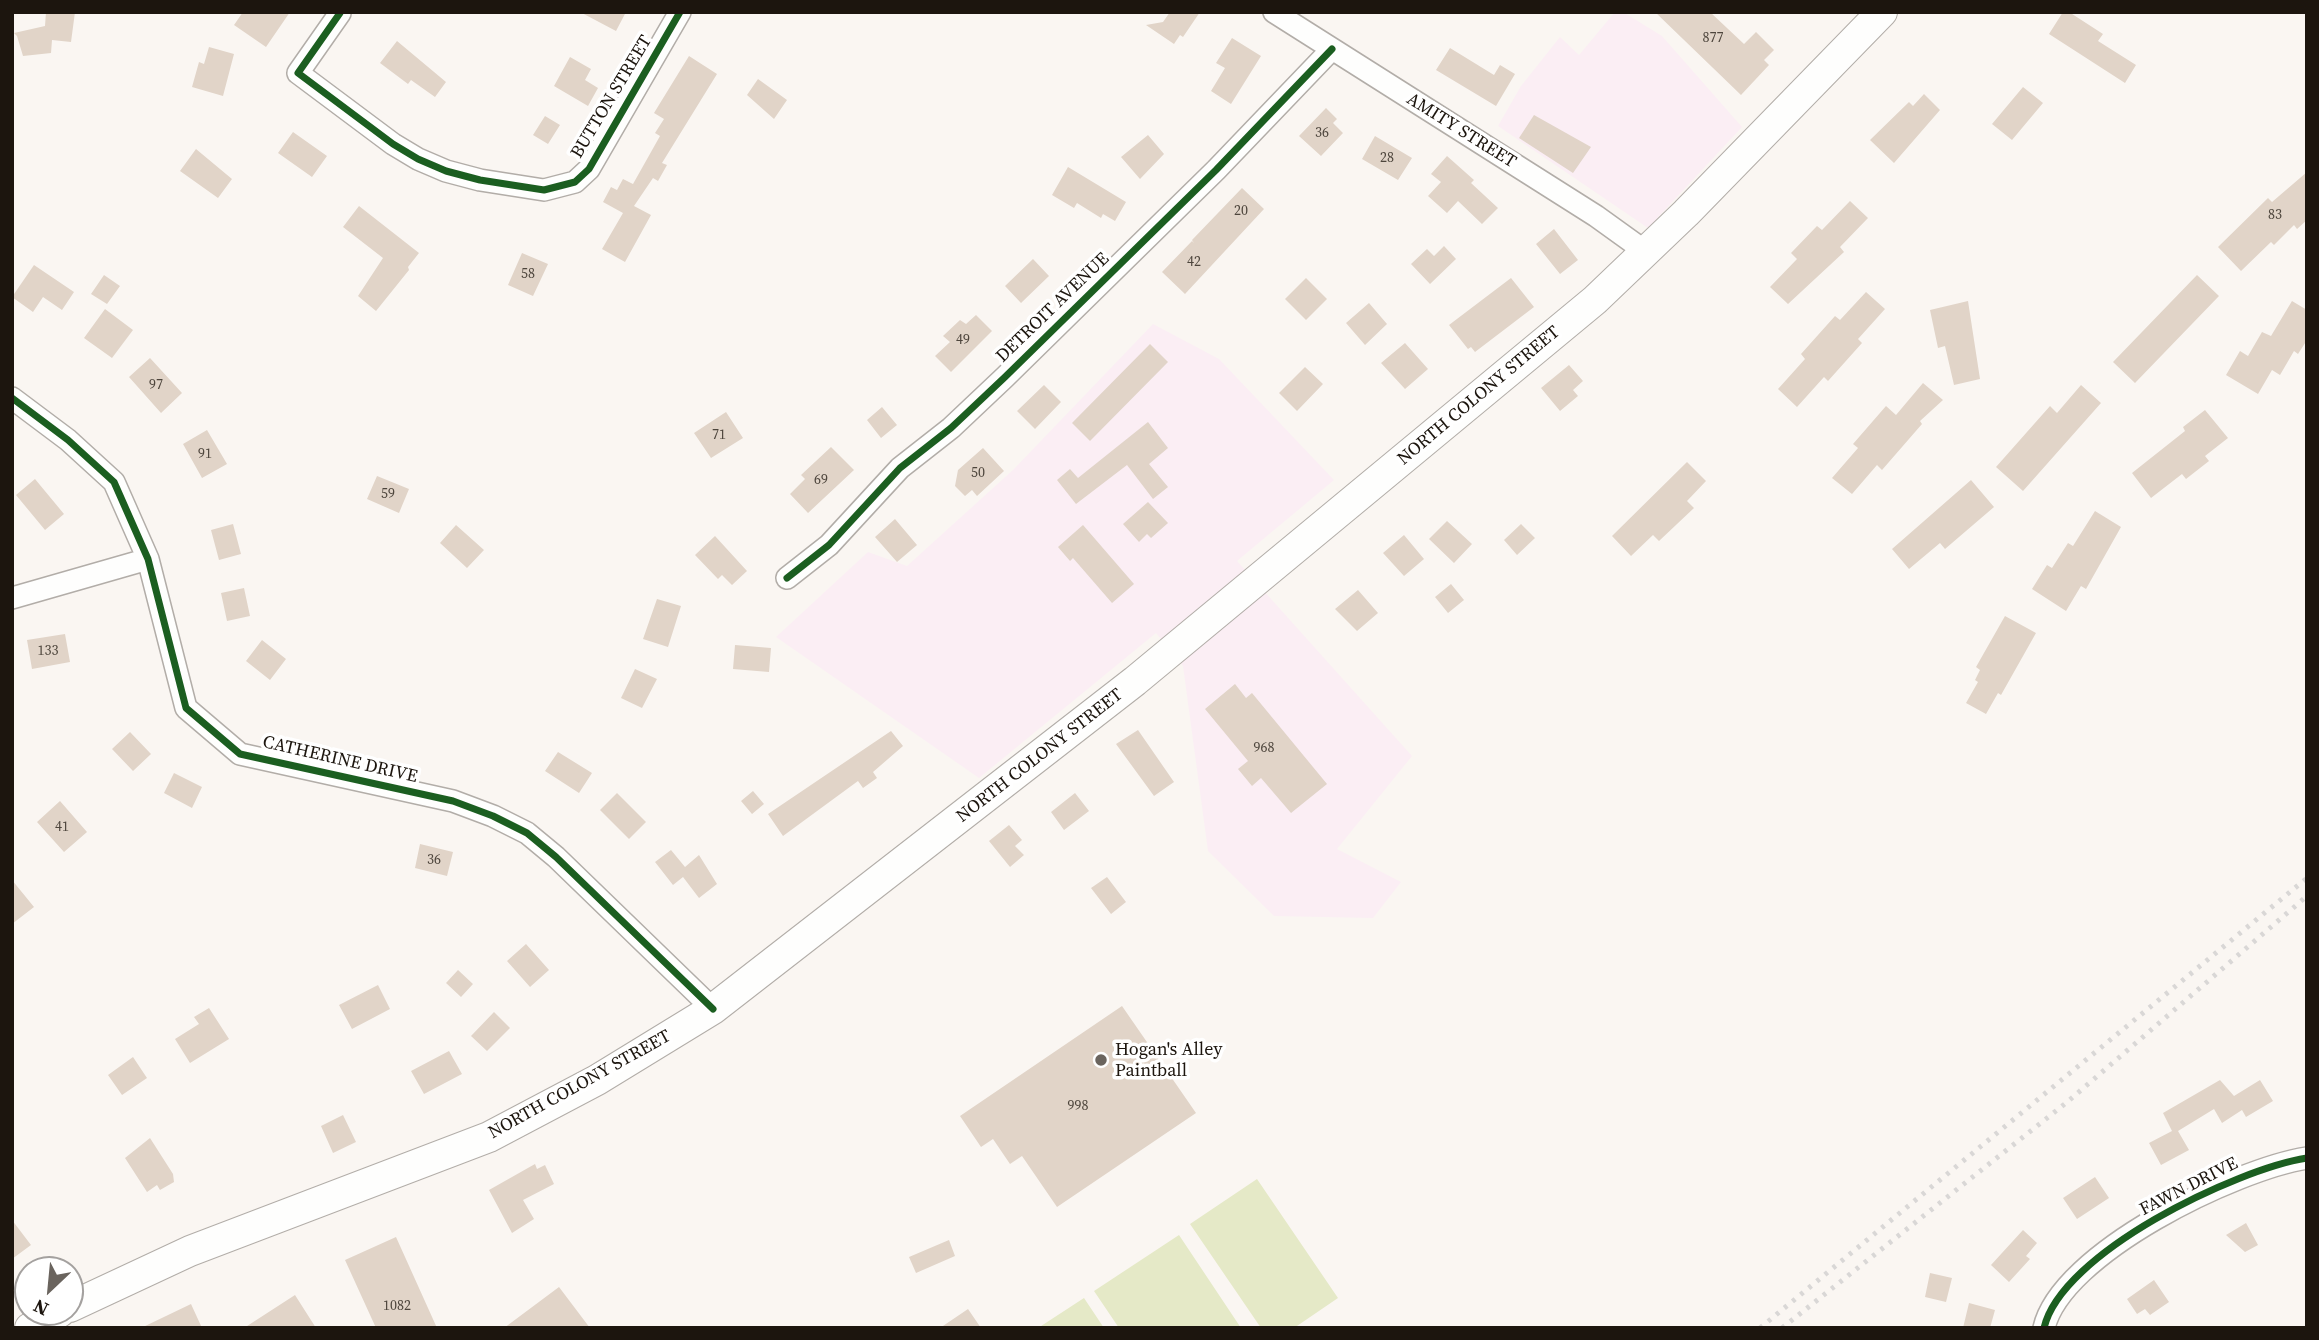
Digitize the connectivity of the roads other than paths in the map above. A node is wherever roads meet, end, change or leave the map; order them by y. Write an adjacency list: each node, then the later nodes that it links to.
1 (680, 12): 4 (street, BUTTON STREET)
2 (1274, 12): 5 (street, AMITY STREET)
3 (1882, 12): 6 (main road, NORTH COLONY STREET)
4 (340, 13)
5 (1332, 49): 6 (street, AMITY STREET); 9 (street, DETROIT AVENUE)
6 (1646, 252): 11 (main road, NORTH COLONY STREET)
7 (12, 398): 8 (street, CATHERINE DRIVE)
8 (148, 559): 10 (street); 11 (street, CATHERINE DRIVE)
9 (788, 578)
10 (12, 598)
11 (713, 1009): 13 (main road, NORTH COLONY STREET)
12 (2307, 1158): 14 (street, FAWN DRIVE)
13 (84, 1300)
14 (2044, 1328)

